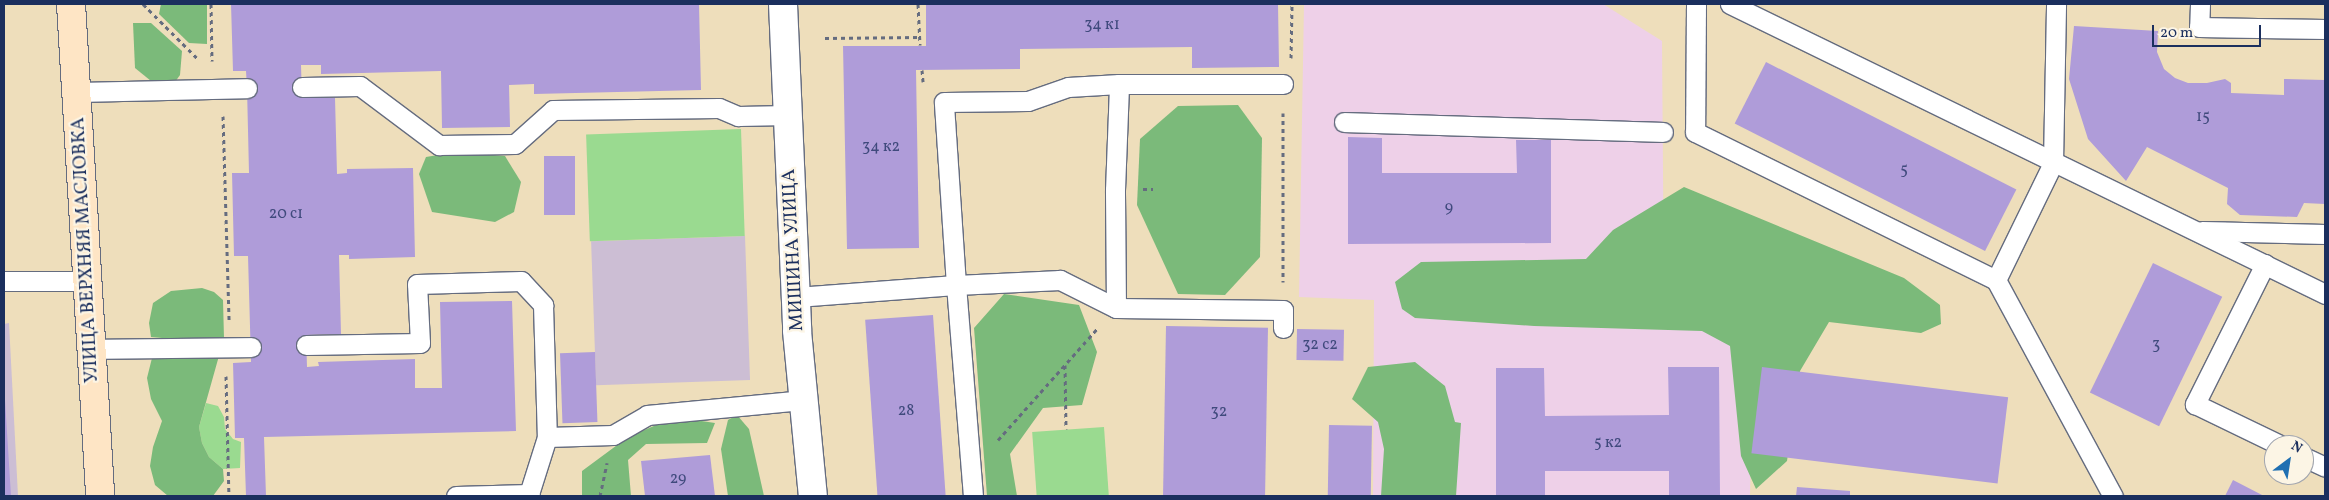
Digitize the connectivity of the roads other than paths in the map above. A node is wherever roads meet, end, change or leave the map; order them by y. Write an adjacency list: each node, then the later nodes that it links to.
1 (71, 4): 12 (street, УЛИЦА ВЕРХНЯЯ МАСЛОВКА)
2 (783, 4): 13 (street, МИШИНА УЛИЦА)
3 (1696, 4): 20 (lane)
4 (1730, 4): 16 (lane)
5 (2056, 4): 16 (lane)
6 (2200, 4): 7 (lane)
7 (2325, 29)
8 (1120, 84): 9 (lane); 23 (lane); 26 (lane)
9 (1283, 84)
10 (302, 87): 13 (lane)
11 (247, 88): 12 (lane)
12 (76, 92): 22 (street, УЛИЦА ВЕРХНЯЯ МАСЛОВКА)
13 (788, 114): 25 (street, МИШИНА УЛИЦА)
14 (1344, 122): 15 (lane)
15 (1662, 132)
16 (2053, 162): 17 (lane); 20 (lane)
17 (2196, 231): 18 (lane); 19 (lane)
18 (2325, 234)
19 (2265, 264): 24 (lane); 33 (lane)
20 (1996, 280): 39 (lane)
21 (4, 281): 22 (lane)
22 (87, 281): 30 (street, УЛИЦА ВЕРХНЯЯ МАСЛОВКА)
23 (956, 285): 25 (lane); 26 (lane); 38 (lane)
24 (2325, 294)
25 (796, 296): 31 (street, МИШИНА УЛИЦА)
26 (1116, 308): 27 (lane)
27 (1283, 319)
28 (306, 345): 32 (lane)
29 (251, 346): 30 (lane)
30 (91, 349): 35 (street, УЛИЦА ВЕРХНЯЯ МАСЛОВКА)
31 (804, 400): 32 (lane); 37 (street, МИШИНА УЛИЦА)
32 (547, 436): 34 (lane)
33 (2264, 437)
34 (530, 495): 36 (lane)
35 (100, 496)
36 (456, 496)
37 (813, 496)
38 (974, 496)
39 (2113, 496)

